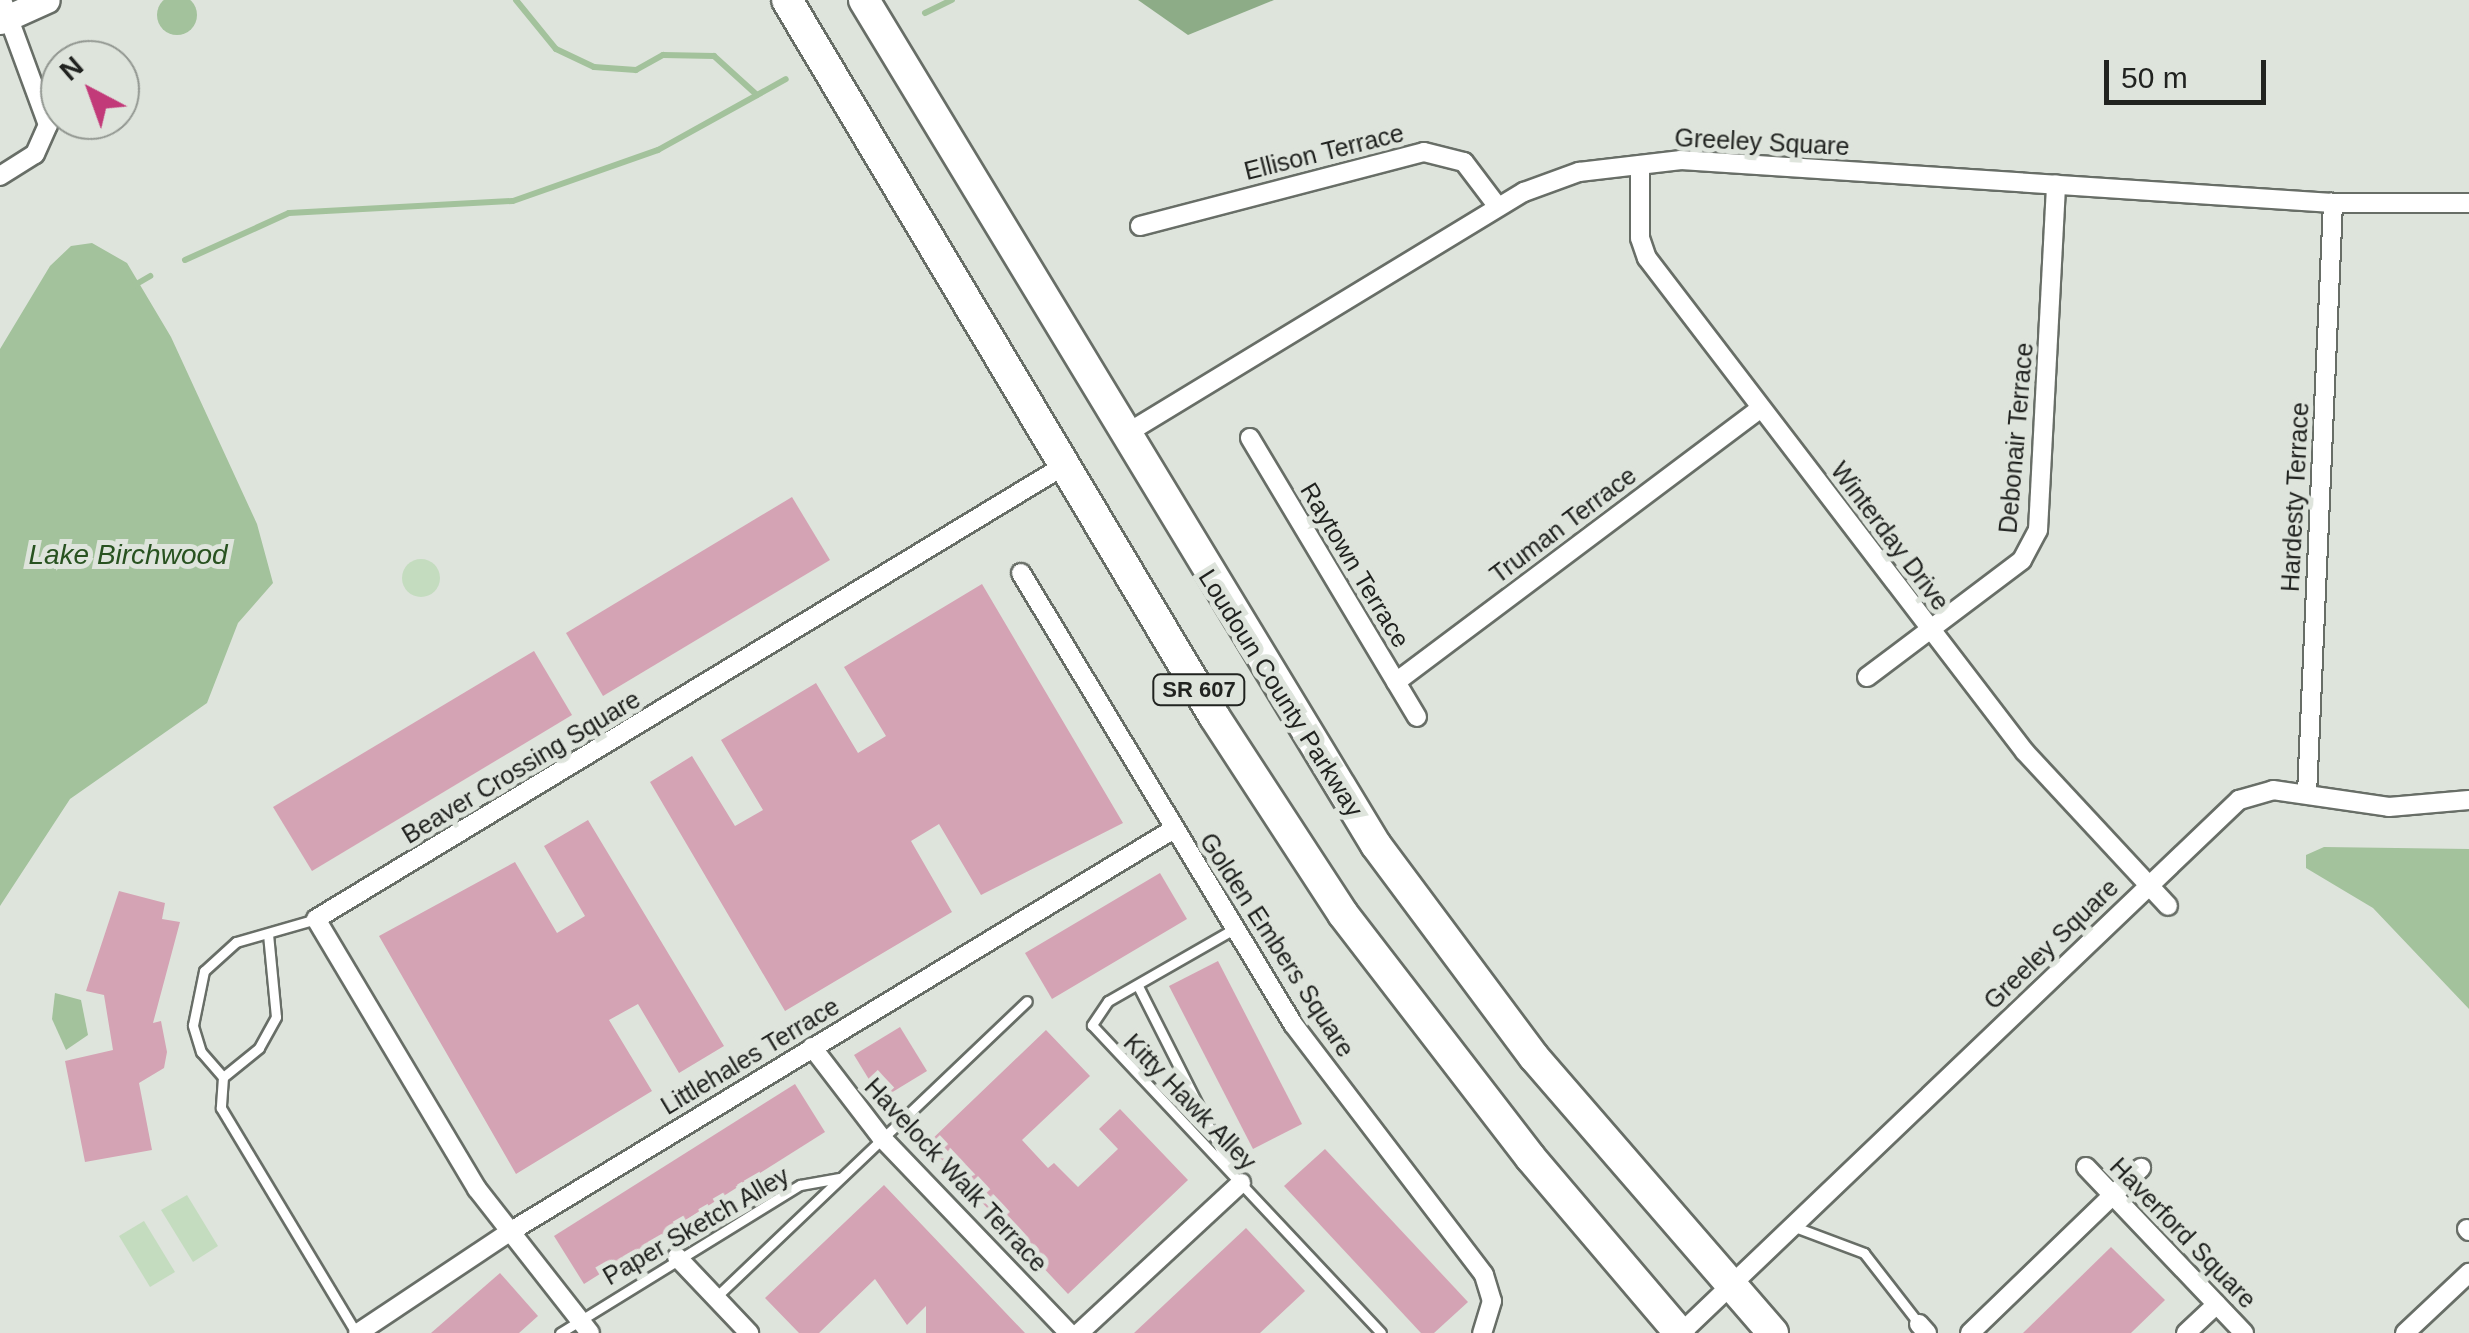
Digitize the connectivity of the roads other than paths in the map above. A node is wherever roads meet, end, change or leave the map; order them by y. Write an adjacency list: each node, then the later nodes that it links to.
1 (48, 0): 4 (street)
2 (788, 0): 15 (main road, SR 607)
3 (864, 0): 13 (main road, Loudoun County Parkway / SR 607)
4 (3, 13): 6 (street)
5 (1640, 165): 7 (street, Greeley Square); 10 (street, Greeley Square); 12 (street, Winterday Drive)
6 (0, 176)
7 (2056, 184): 8 (street, Greeley Square); 17 (street, Debonair Terrace)
8 (2334, 203): 9 (street, Greeley Square); 21 (street, Hardesty Terrace)
9 (2469, 203)
10 (1498, 208): 11 (street, Ellison Terrace); 13 (street, Greeley Square)
11 (1140, 226)
12 (1761, 408): 17 (street, Winterday Drive); 19 (street, Truman Terrace)
13 (1124, 436): 43 (main road, Loudoun County Parkway / SR 607)
14 (1250, 438): 19 (street, Raytown Terrace)
15 (1065, 465): 26 (street, Beaver Crossing Square); 55 (main road, SR 607)
16 (1021, 573): 23 (street, Golden Embers Square)
17 (1930, 629): 18 (street, Debonair Terrace); 24 (street, Winterday Drive)
18 (1867, 678)
19 (1396, 682): 20 (street, Raytown Terrace)
20 (1417, 717)
21 (2308, 794): 22 (street, Greeley Square); 24 (street, Greeley Square)
22 (2469, 800)
23 (1172, 830): 27 (street, Golden Embers Square); 31 (street, Littlehales Terrace)
24 (2149, 884): 25 (street, Winterday Drive); 39 (street, Greeley Square)
25 (2168, 906)
26 (316, 919): 28 (lane); 40 (street)
27 (1232, 930): 29 (lane, Kitty Hawk Alley); 54 (street, Golden Embers Square)
28 (268, 934): 32 (lane); 32 (lane)
29 (1138, 986): 36 (lane); 36 (lane, Kitty Hawk Alley)
30 (1028, 1002): 33 (lane)
31 (812, 1048): 33 (street, Havelock Walk Terrace); 40 (street, Littlehales Terrace)
32 (223, 1077): 48 (lane)
33 (882, 1137): 37 (lane); 51 (street, Havelock Walk Terrace)
34 (2086, 1167): 38 (street, Haverford Square)
35 (2142, 1168): 38 (street)
36 (1236, 1177): 52 (street); 53 (lane, Kitty Hawk Alley)
37 (839, 1178): 41 (lane, Paper Sketch Alley); 44 (lane)
38 (2114, 1195): 45 (street, Haverford Square); 57 (street)
39 (1795, 1227): 43 (street, Greeley Square); 47 (lane)
40 (508, 1233): 46 (street); 48 (street, Littlehales Terrace)
41 (678, 1257): 44 (street); 46 (lane, Paper Sketch Alley)
42 (2469, 1274): 60 (street)
43 (1732, 1288): 55 (street, Greeley Square); 56 (main road, Loudoun County Parkway / SR 607)
44 (716, 1298): 50 (street)
45 (2217, 1304): 58 (street); 59 (street, Haverford Square)
46 (584, 1327): 49 (lane, Paper Sketch Alley)
47 (1923, 1329)
48 (357, 1333)
49 (560, 1333)
50 (749, 1333)
51 (1069, 1333)
52 (1079, 1333)
53 (1381, 1333)
54 (1482, 1333)
55 (1680, 1333)
56 (1774, 1333)
57 (1970, 1333)
58 (2186, 1333)
59 (2244, 1333)
60 (2406, 1333)

